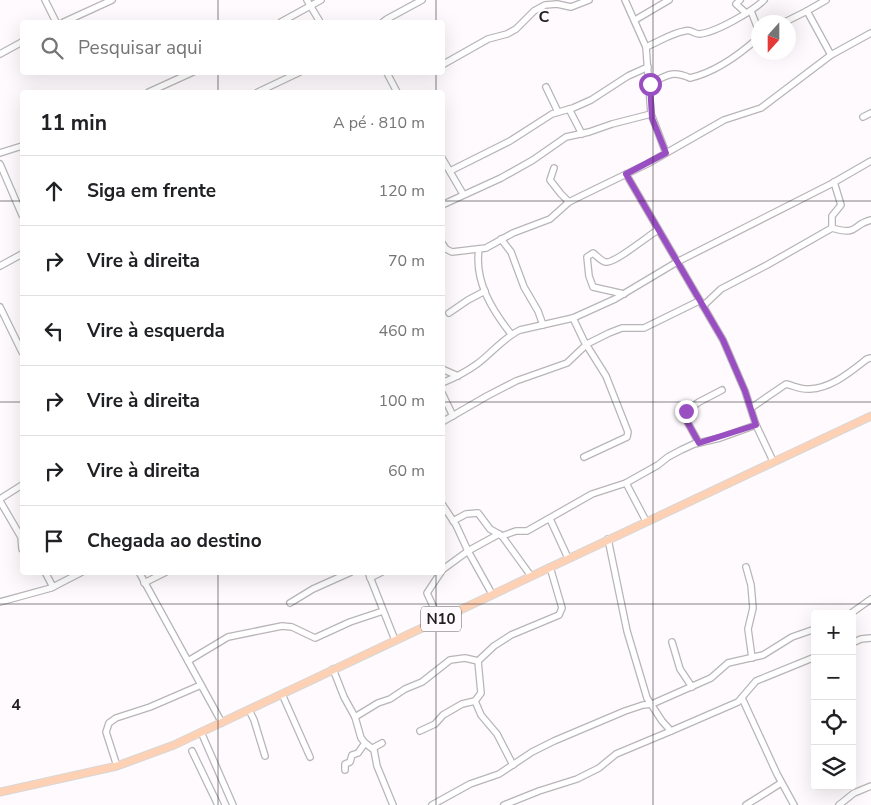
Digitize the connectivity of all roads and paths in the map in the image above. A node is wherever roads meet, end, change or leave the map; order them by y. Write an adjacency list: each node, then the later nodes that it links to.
1 (45, 0): 16 (street)
2 (112, 0): 17 (street)
3 (321, 0): 11 (street)
4 (422, 0): 20 (street)
5 (589, 0): 28 (street)
6 (625, 0): 21 (street)
7 (669, 0): 21 (street)
8 (740, 0): 13 (street)
9 (764, 0): 13 (street)
10 (827, 0): 12 (street)
11 (308, 3): 18 (street); 19 (street)
12 (807, 11): 14 (street); 27 (street)
13 (748, 12): 15 (street); 25 (street)
14 (796, 16)
15 (751, 17)
16 (55, 20)
17 (68, 20)
18 (284, 20)
19 (319, 20)
20 (386, 20)
21 (634, 20): 25 (street)
22 (871, 33): 27 (street)
23 (20, 43): 26 (street)
24 (751, 44): 33 (street)
25 (646, 47): 29 (street)
26 (0, 54)
27 (831, 55): 46 (street)
28 (445, 63)
29 (648, 67): 33 (street); 38 (street)
30 (186, 75): 35 (street)
31 (294, 75): 36 (street)
32 (387, 75): 37 (street)
33 (650, 84): 41 (street)
34 (546, 87): 39 (street)
35 (153, 90)
36 (262, 90)
37 (396, 90)
38 (569, 109): 39 (street); 43 (street)
39 (558, 112): 51 (street)
40 (871, 113): 42 (street)
41 (651, 114): 43 (street); 46 (street)
42 (863, 117)
43 (582, 134): 54 (street)
44 (20, 147): 45 (street)
45 (0, 153)
46 (666, 153): 52 (street)
47 (871, 161): 53 (street)
48 (445, 163): 51 (street)
49 (0, 164): 57 (street)
50 (554, 168): 55 (street)
51 (450, 171): 54 (street)
52 (626, 174): 55 (street); 60 (street)
53 (834, 182): 59 (street); 65 (street)
54 (463, 194): 56 (street)
55 (570, 202): 61 (street)
56 (445, 203)
57 (20, 210)
58 (871, 220): 59 (street)
59 (832, 228): 69 (street)
60 (658, 230): 65 (street); 68 (street)
61 (501, 239): 63 (street); 73 (street)
62 (445, 248): 63 (street)
63 (479, 249): 67 (street)
64 (20, 255): 66 (street)
65 (677, 262): 68 (street); 69 (street)
66 (0, 266)
67 (485, 291): 71 (street); 74 (street)
68 (624, 294): 72 (street)
69 (701, 303): 75 (street); 83 (street)
70 (0, 307): 76 (street)
71 (449, 313)
72 (573, 318): 73 (street); 75 (street)
73 (543, 325): 74 (street)
74 (511, 334): 79 (street)
75 (588, 344): 84 (street); 89 (street)
76 (20, 348)
77 (871, 358): 83 (street)
78 (445, 370): 79 (street)
79 (458, 376): 80 (street)
80 (445, 382)
81 (722, 390): 88 (street)
82 (445, 399): 84 (street)
83 (751, 408): 87 (street)
84 (453, 416): 86 (street)
85 (871, 416): 90 (main road, N10)
86 (445, 420)
87 (756, 425): 88 (street); 90 (street)
88 (699, 443): 91 (street)
89 (584, 457)
90 (773, 461): 97 (main road, N10)
91 (626, 483): 95 (street); 97 (street)
92 (20, 486): 93 (street)
93 (0, 500): 98 (street)
94 (445, 509): 96 (street)
95 (550, 519): 99 (street); 102 (street)
96 (453, 521): 99 (street); 101 (street)
97 (646, 522): 100 (main road, N10)
98 (20, 535)
99 (501, 535): 101 (street); 113 (street)
100 (608, 539): 102 (main road, N10); 138 (street)
101 (468, 551): 105 (street); 116 (street)
102 (568, 558): 103 (main road, N10)
103 (550, 567): 113 (main road, N10); 129 (street)
104 (746, 567): 128 (street)
105 (445, 569)
106 (47, 575): 115 (street)
107 (76, 575): 115 (street)
108 (140, 575): 114 (street)
109 (160, 575): 114 (street)
110 (344, 575): 119 (street)
111 (369, 575): 121 (street)
112 (439, 575): 122 (street)
113 (531, 576): 116 (main road, N10)
114 (144, 583): 131 (street)
115 (54, 587): 118 (street)
116 (492, 594): 122 (main road, N10)
117 (871, 599): 120 (street)
118 (0, 602)
119 (290, 603)
120 (856, 610)
121 (383, 611): 125 (street); 131 (street)
122 (439, 619): 125 (main road, N10)
123 (811, 630): 128 (street)
124 (871, 638): 126 (street)
125 (395, 640): 132 (main road, N10)
126 (856, 641)
127 (672, 642): 134 (street)
128 (752, 658): 134 (street)
129 (478, 660): 137 (street); 140 (street)
130 (811, 660): 136 (street)
131 (188, 661): 133 (street)
132 (333, 669): 135 (main road, N10); 140 (street)
133 (201, 685): 141 (street); 151 (street)
134 (692, 687): 138 (street)
135 (282, 694): 139 (main road, N10); 150 (street)
136 (742, 698): 144 (street); 154 (street)
137 (475, 701): 142 (street); 152 (street)
138 (652, 704): 144 (street); 152 (street)
139 (249, 710): 141 (main road, N10); 149 (street)
140 (355, 717): 145 (street)
141 (222, 723): 143 (main road, N10)
142 (420, 731)
143 (201, 732): 151 (main road, N10); 158 (street)
144 (671, 732): 161 (street)
145 (365, 743): 147 (street); 153 (street)
146 (382, 743): 147 (street)
147 (373, 748): 159 (street)
148 (192, 751): 157 (street)
149 (265, 756)
150 (310, 757)
151 (117, 766): 156 (main road, N10)
152 (513, 766): 160 (street)
153 (345, 770)
154 (781, 783): 162 (street); 163 (street)
155 (871, 786): 164 (street)
156 (0, 792)
157 (218, 805)
158 (232, 805)
159 (394, 805)
160 (432, 805)
161 (504, 805)
162 (746, 805)
163 (794, 805)
164 (840, 805)

